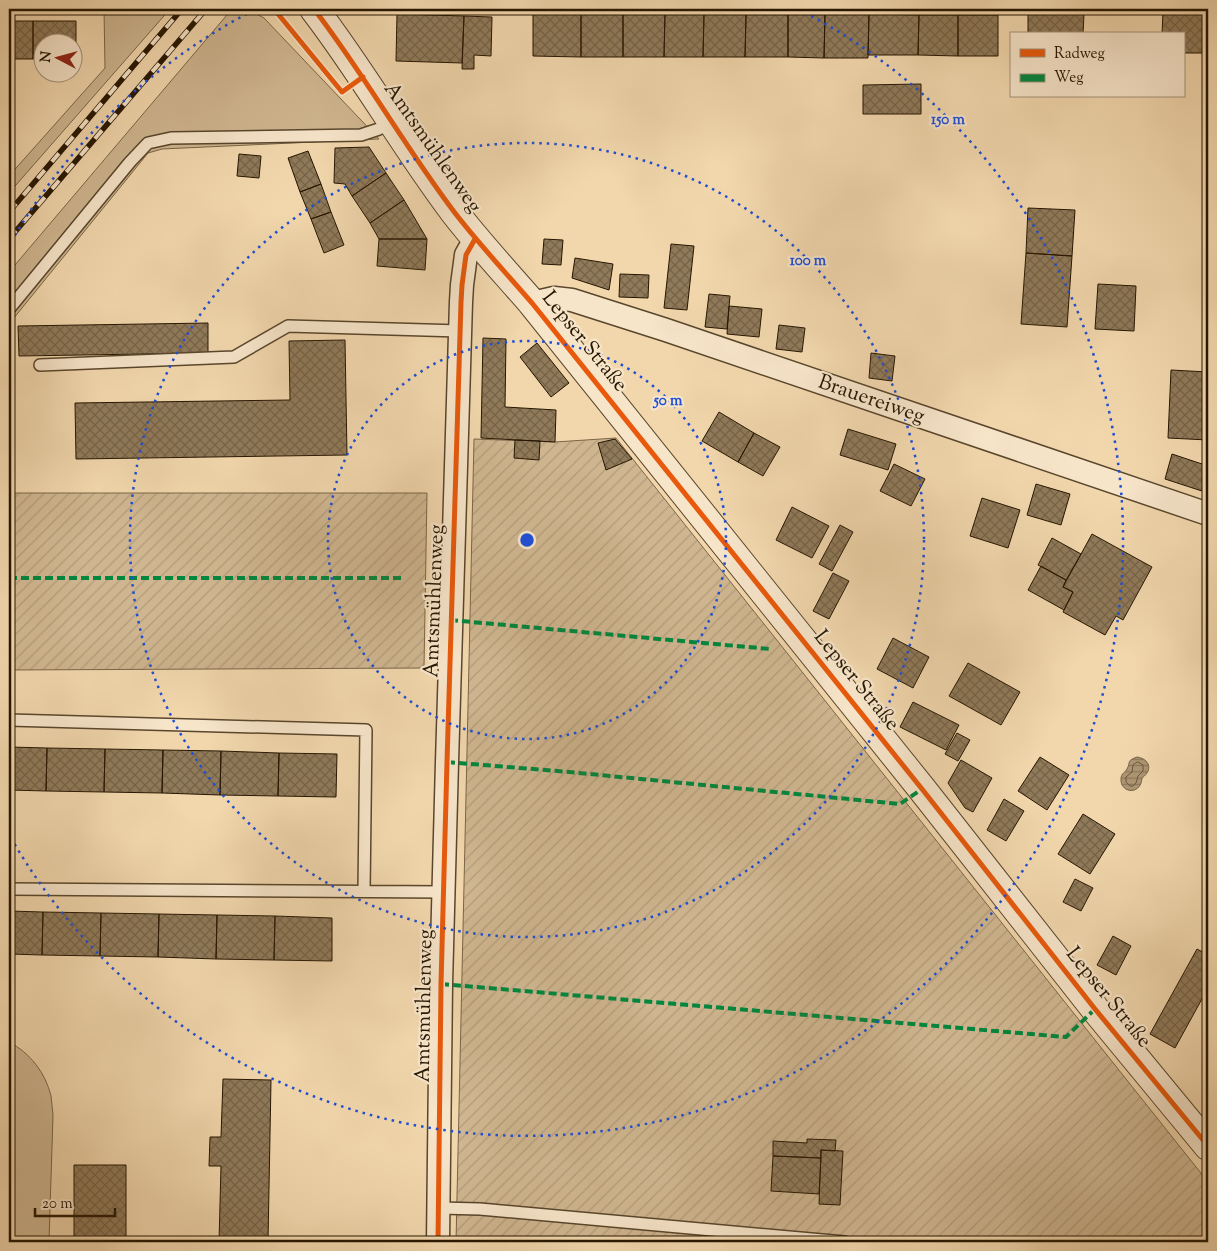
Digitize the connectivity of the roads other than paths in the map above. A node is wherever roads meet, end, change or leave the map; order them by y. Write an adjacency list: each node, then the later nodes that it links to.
1 (318, 10): 2 (street, Amtsmühlenweg)
2 (392, 121): 3 (street, Amtsmühlenweg); 5 (lane)
3 (475, 239): 4 (street, Lepser Straße); 6 (street, Amtsmühlenweg)
4 (532, 303): 8 (street, Brauereiweg); 13 (street, Lepser Straße)
5 (9, 309)
6 (460, 331): 7 (lane); 12 (street, Amtsmühlenweg)
7 (40, 365)
8 (1208, 514)
9 (9, 720): 11 (lane)
10 (9, 889): 11 (lane)
11 (364, 892): 12 (lane)
12 (444, 892): 14 (street, Amtsmühlenweg)
13 (1208, 1146)
14 (439, 1208): 15 (street, Amtsmühlenweg); 16 (lane)
15 (438, 1242)
16 (846, 1242)

